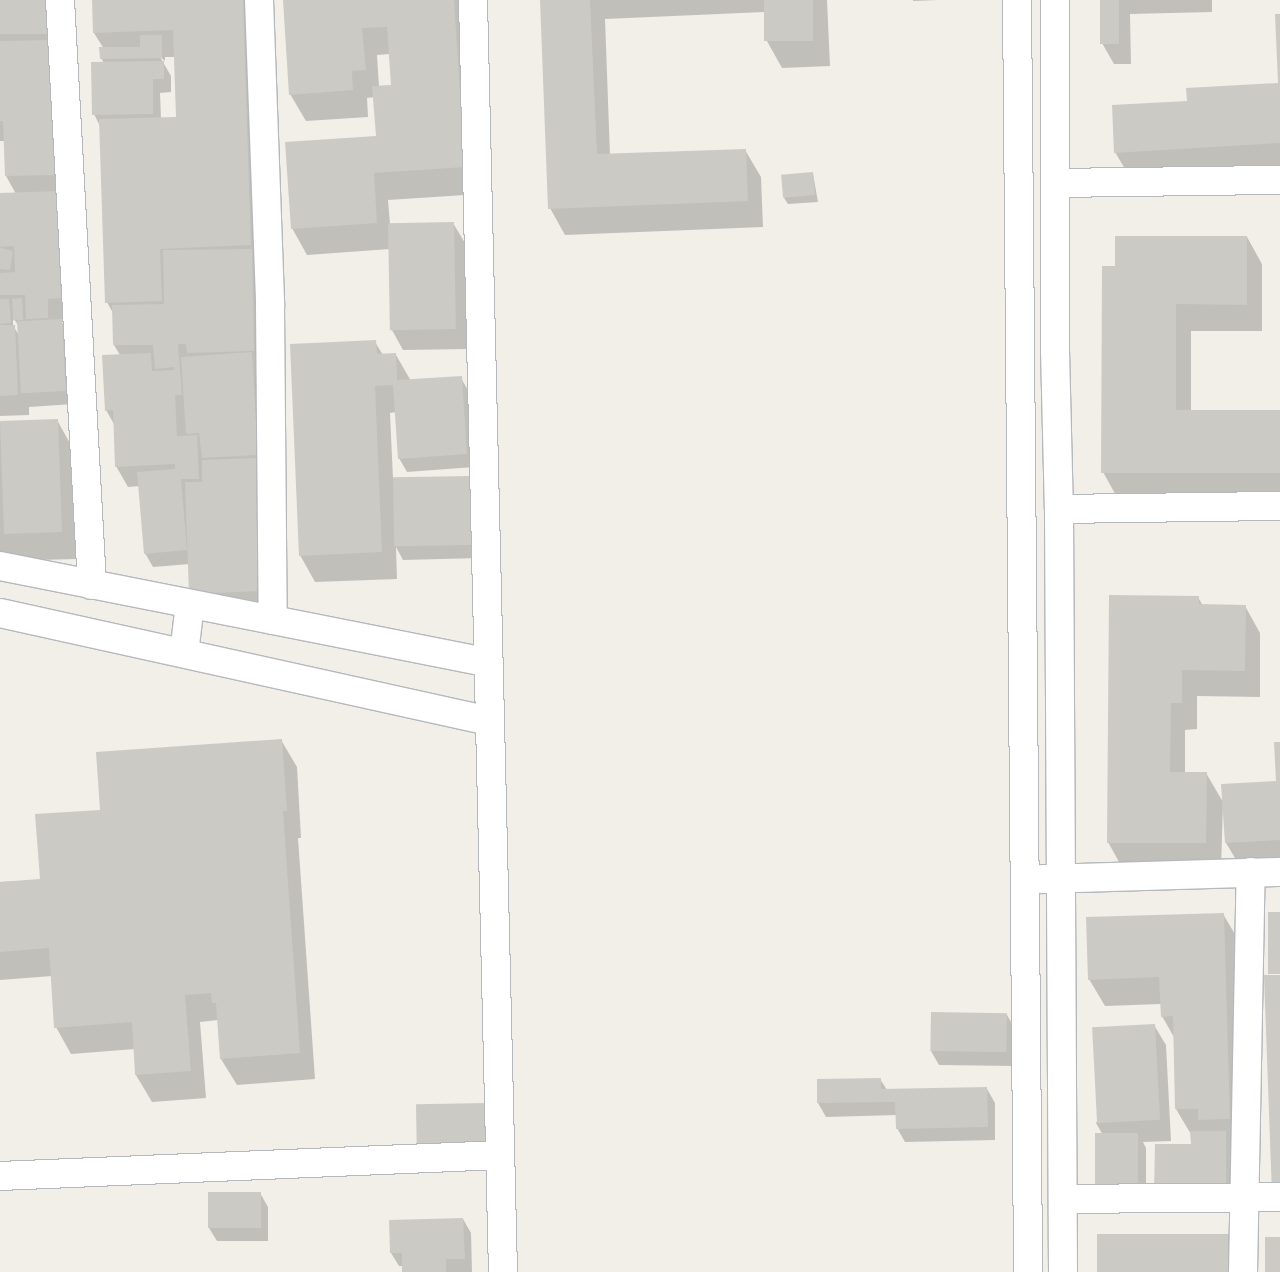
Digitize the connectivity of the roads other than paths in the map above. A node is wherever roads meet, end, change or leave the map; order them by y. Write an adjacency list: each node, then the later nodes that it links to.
1 (60, 0): 13 (street)
2 (259, 0): 16 (street)
3 (473, 0): 18 (street)
4 (1017, 0): 9 (street)
5 (1055, 0): 7 (street)
6 (1280, 180): 7 (street)
7 (1056, 183): 8 (street)
8 (1055, 221): 9 (street); 11 (street)
9 (1020, 224): 23 (street)
10 (1280, 506): 11 (street)
11 (1059, 509): 22 (street)
12 (0, 566): 13 (street)
13 (92, 585): 14 (street)
14 (190, 604): 16 (street); 17 (street)
15 (0, 613): 17 (street)
16 (273, 620): 18 (street)
17 (184, 653): 19 (street)
18 (488, 662): 19 (street)
19 (489, 721): 24 (street)
20 (1251, 872): 21 (street); 22 (street); 27 (street)
21 (1280, 872)
22 (1060, 878): 23 (street); 28 (street)
23 (1025, 879): 30 (street)
24 (500, 1155): 25 (street); 29 (street)
25 (0, 1176)
26 (1280, 1197): 27 (street)
27 (1244, 1198): 28 (street); 32 (street)
28 (1063, 1199): 31 (street)
29 (503, 1272)
30 (1028, 1272)
31 (1063, 1272)
32 (1243, 1272)

